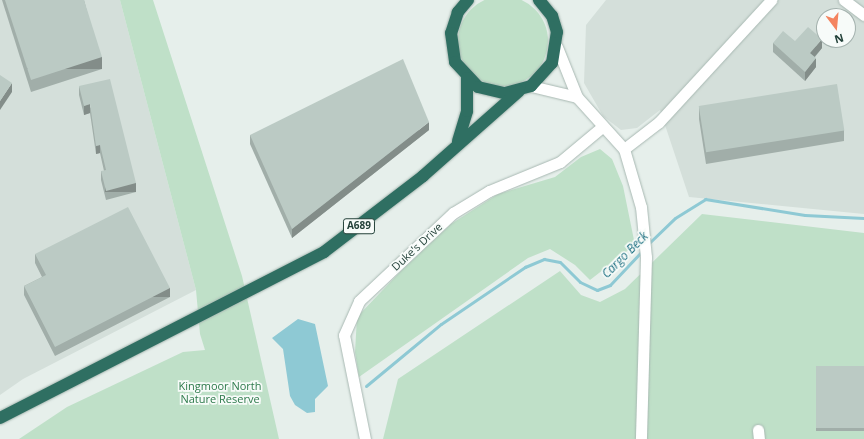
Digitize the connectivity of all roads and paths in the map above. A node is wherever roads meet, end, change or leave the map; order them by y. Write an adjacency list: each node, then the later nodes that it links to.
1 (459, 0): 6 (highway, A689)
2 (468, 0): 6 (highway, A689)
3 (539, 0): 8 (highway)
4 (772, 0): 15 (street)
5 (844, 0): 7 (street)
6 (458, 12): 9 (highway, A689)
7 (864, 15)
8 (557, 48): 10 (highway, A689); 12 (street)
9 (467, 78): 11 (highway, A689); 14 (highway, A689)
10 (531, 86): 11 (highway, A689); 12 (street)
11 (519, 91): 14 (highway, A689)
12 (577, 97): 13 (street)
13 (602, 127): 15 (street); 17 (street, Duke's Drive)
14 (458, 142): 16 (highway, A689)
15 (624, 149): 18 (street)
16 (0, 418)
17 (365, 439)
18 (642, 439)

